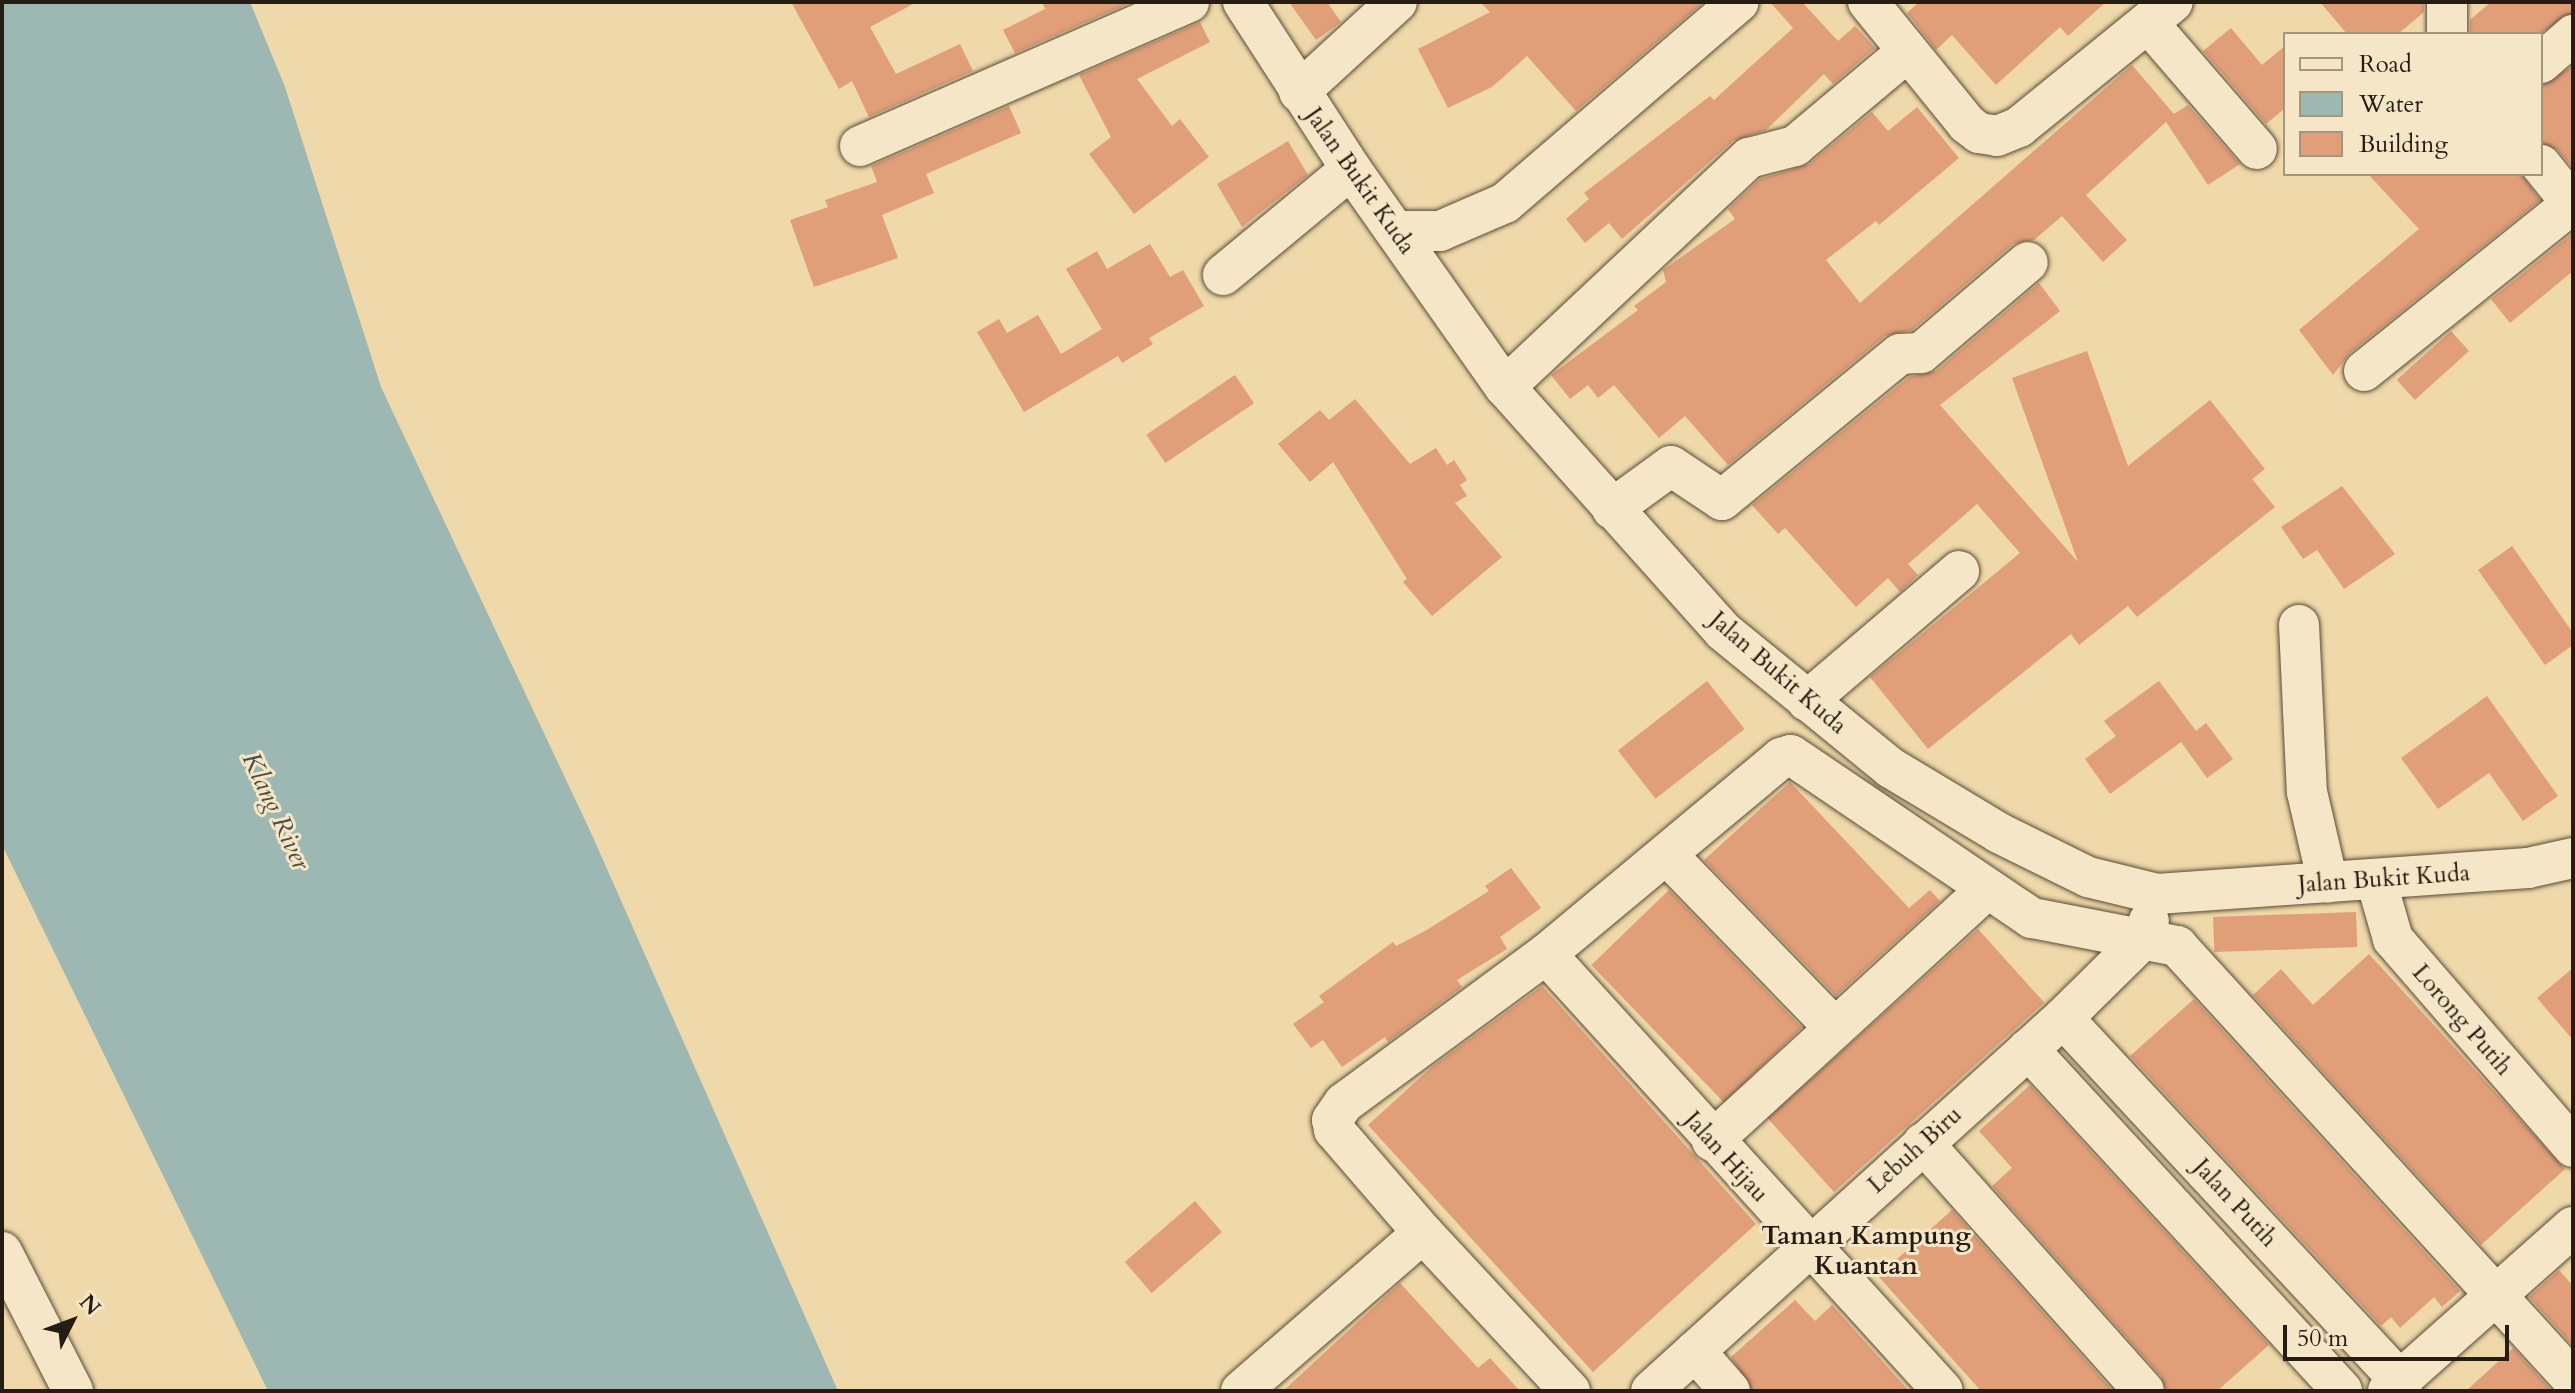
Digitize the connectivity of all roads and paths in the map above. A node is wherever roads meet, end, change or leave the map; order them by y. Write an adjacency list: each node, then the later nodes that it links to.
1 (1189, 2): 13 (street)
2 (1243, 2): 12 (street, Jalan Bukit Kuda)
3 (1397, 2): 12 (street)
4 (1739, 2): 17 (street)
5 (1868, 2): 10 (street)
6 (2447, 2): 8 (street)
7 (2161, 13): 10 (street); 14 (street)
8 (2447, 32)
9 (2573, 35): 11 (street)
10 (1907, 52): 21 (street)
11 (2543, 61)
12 (1299, 92): 15 (street, Jalan Bukit Kuda)
13 (860, 146)
14 (2257, 149)
15 (1351, 169): 17 (street, Jalan Bukit Kuda); 19 (street)
16 (2565, 191): 20 (street)
17 (1395, 231): 21 (street, Jalan Bukit Kuda)
18 (2028, 262): 22 (street)
19 (1223, 275)
20 (2364, 371)
21 (1505, 387): 22 (street, Jalan Bukit Kuda)
22 (1612, 509): 25 (street, Jalan Bukit Kuda)
23 (1959, 571): 25 (street)
24 (2299, 625): 29 (street)
25 (1807, 701): 31 (street, Jalan Bukit Kuda)
26 (1669, 857): 30 (street); 33 (street); 35 (street)
27 (2573, 858): 28 (street, Jalan Bukit Kuda)
28 (2376, 880): 29 (street, Jalan Bukit Kuda); 39 (street, Lorong Putih)
29 (2328, 883): 31 (street, Jalan Bukit Kuda)
30 (1986, 890): 32 (street); 35 (street)
31 (2157, 894): 32 (street, Lebuh Biru)
32 (2143, 939): 34 (street, Lebuh Biru); 44 (street)
33 (1546, 954): 37 (street, Jalan Hijau); 41 (street)
34 (2063, 1018): 36 (street, Lebuh Biru); 47 (street, Jalan Putih)
35 (1835, 1028): 37 (street)
36 (2028, 1049): 38 (street, Lebuh Biru); 55 (street, Jalan Putih)
37 (1712, 1141): 42 (street, Jalan Hijau)
38 (1923, 1143): 42 (street, Lebuh Biru); 54 (street)
39 (2573, 1147)
40 (2573, 1227): 44 (street)
41 (1423, 1233): 49 (street); 50 (street)
42 (1808, 1247): 45 (street, Lebuh Biru); 53 (street, Jalan Hijau)
43 (2, 1252): 48 (street)
44 (2496, 1298): 46 (street); 47 (street)
45 (1695, 1351): 51 (street, Lebuh Biru); 52 (street)
46 (2573, 1380)
47 (2397, 1388)
48 (73, 1391)
49 (1241, 1391)
50 (1570, 1391)
51 (1651, 1391)
52 (1730, 1391)
53 (1943, 1391)
54 (2144, 1391)
55 (2342, 1391)

